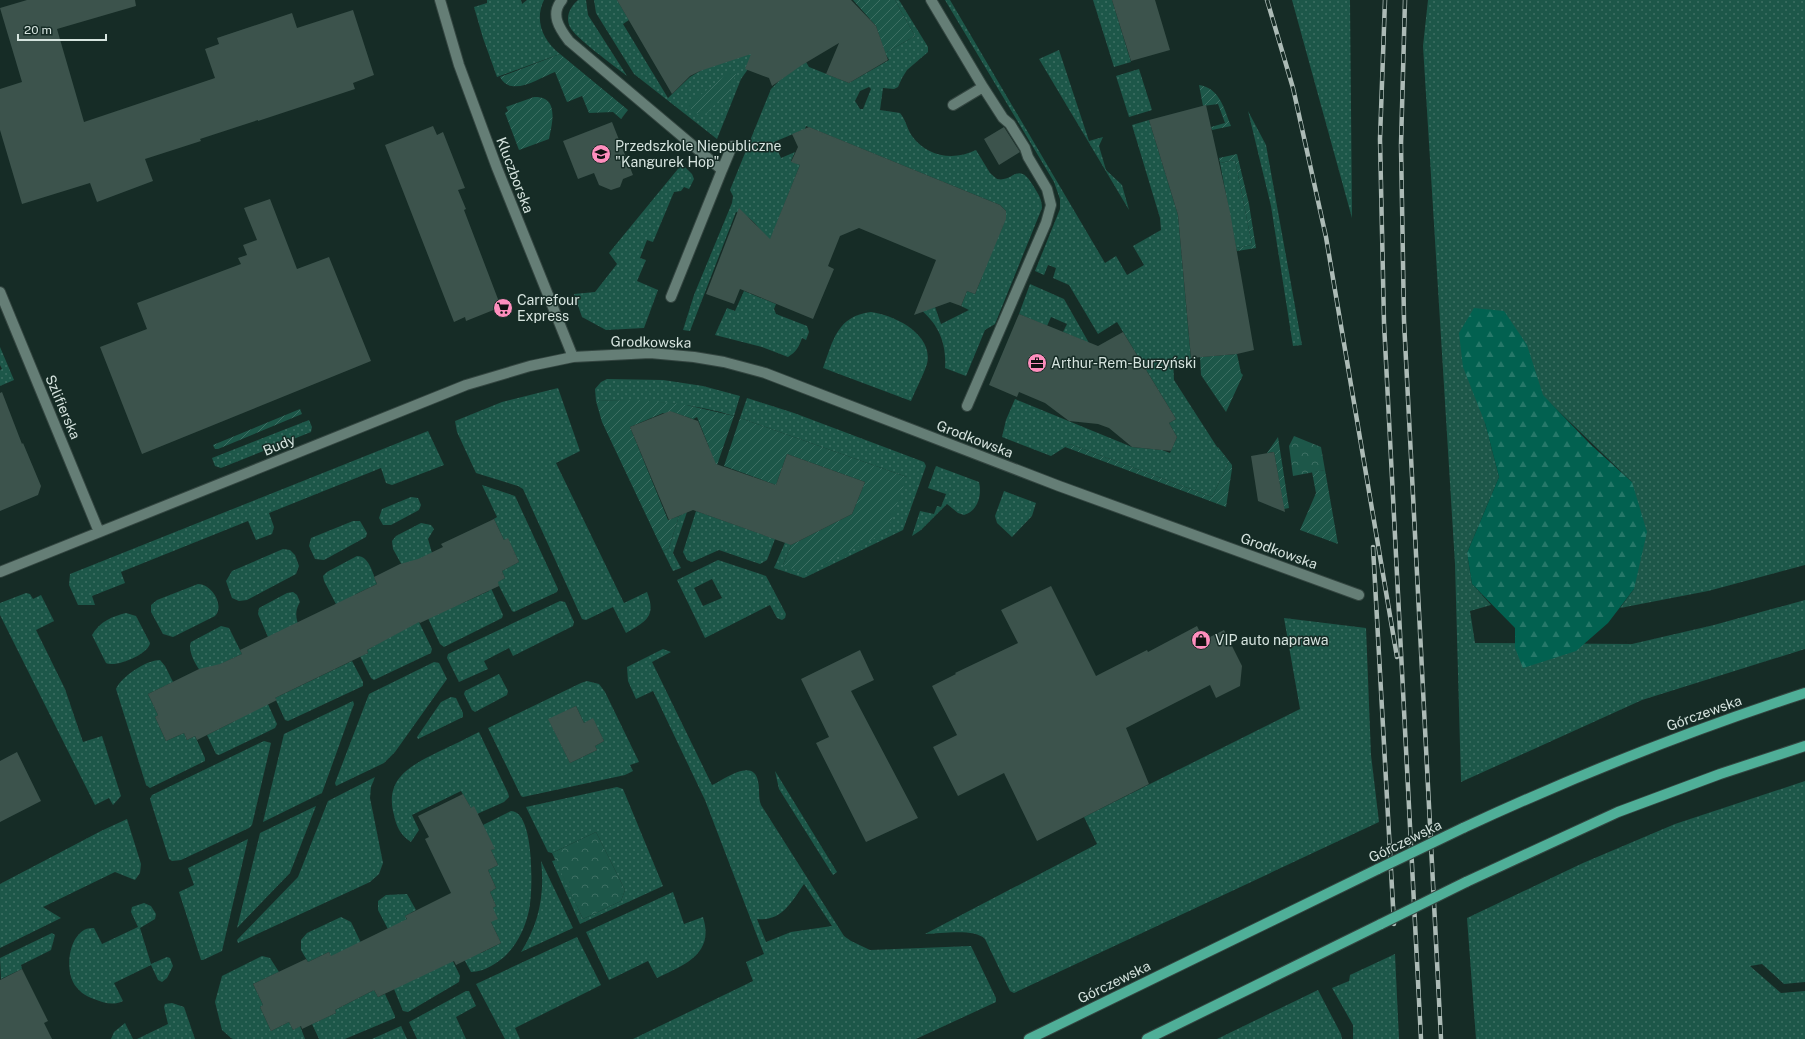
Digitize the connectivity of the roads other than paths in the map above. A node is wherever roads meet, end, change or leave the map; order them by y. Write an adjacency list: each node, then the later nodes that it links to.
1 (440, 0): 10 (street, Kluczborska)
2 (562, 0): 7 (street)
3 (931, 0): 4 (street)
4 (983, 86): 5 (street); 11 (street)
5 (953, 105)
6 (732, 146): 7 (street)
7 (722, 170): 9 (street)
8 (0, 292): 12 (street, Szlifierska)
9 (671, 297)
10 (573, 357): 12 (street, Budy); 14 (street, Grodkowska)
11 (967, 406)
12 (99, 532): 13 (street, Budy)
13 (0, 572)
14 (1358, 595)
15 (1805, 693): 17 (main road, Górczewska, bridge)
16 (1805, 746): 18 (main road, bridge)
17 (1029, 1039)
18 (1147, 1039)

